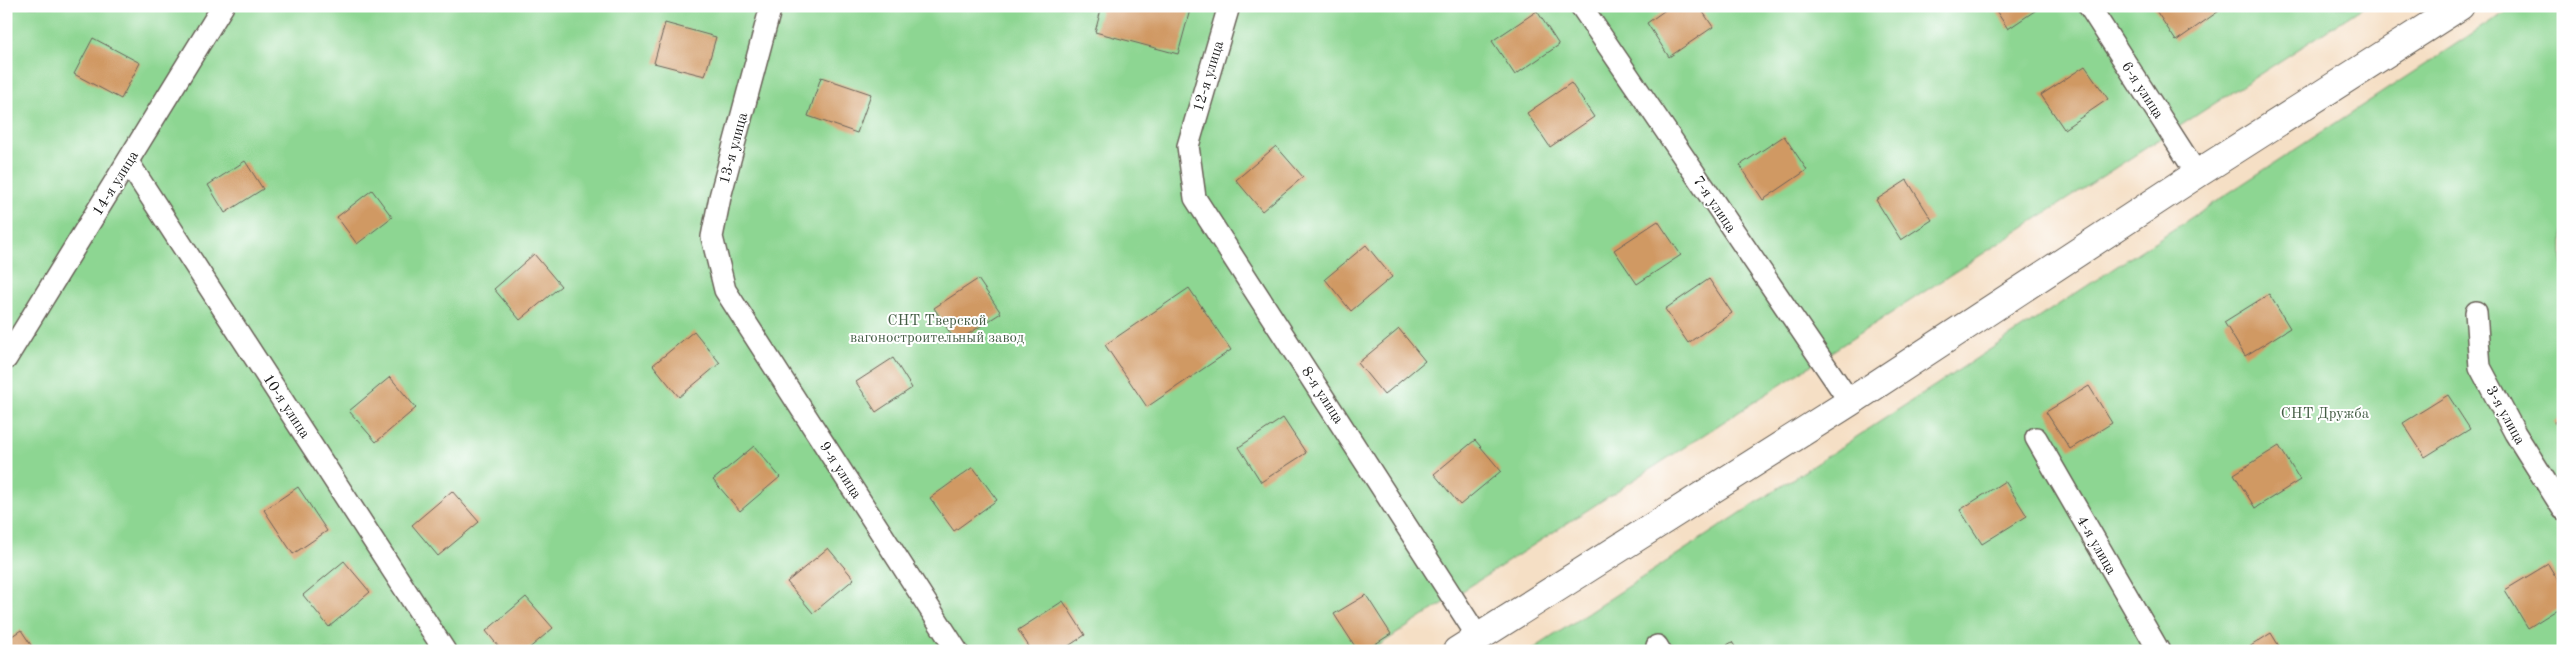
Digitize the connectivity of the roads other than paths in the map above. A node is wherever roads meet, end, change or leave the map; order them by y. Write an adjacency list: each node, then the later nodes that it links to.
1 (223, 6): 8 (lane, 14-я улица)
2 (770, 6): 10 (lane, 13-я улица)
3 (1229, 6): 7 (lane, 12-я улица)
4 (1581, 6): 13 (lane, 7-я улица)
5 (2089, 6): 9 (lane, 6-я улица)
6 (2460, 6): 9 (street)
7 (1188, 146): 16 (lane, 8-я улица)
8 (128, 162): 12 (lane, 14-я улица); 17 (lane, 10-я улица)
9 (2197, 174): 13 (street)
10 (725, 290): 18 (lane, 9-я улица)
11 (2476, 312): 15 (lane, 3-я улица)
12 (6, 359)
13 (1850, 402): 16 (street)
14 (2036, 438): 19 (lane, 4-я улица)
15 (2563, 509)
16 (1468, 644)
17 (445, 651)
18 (956, 651)
19 (2158, 651)

